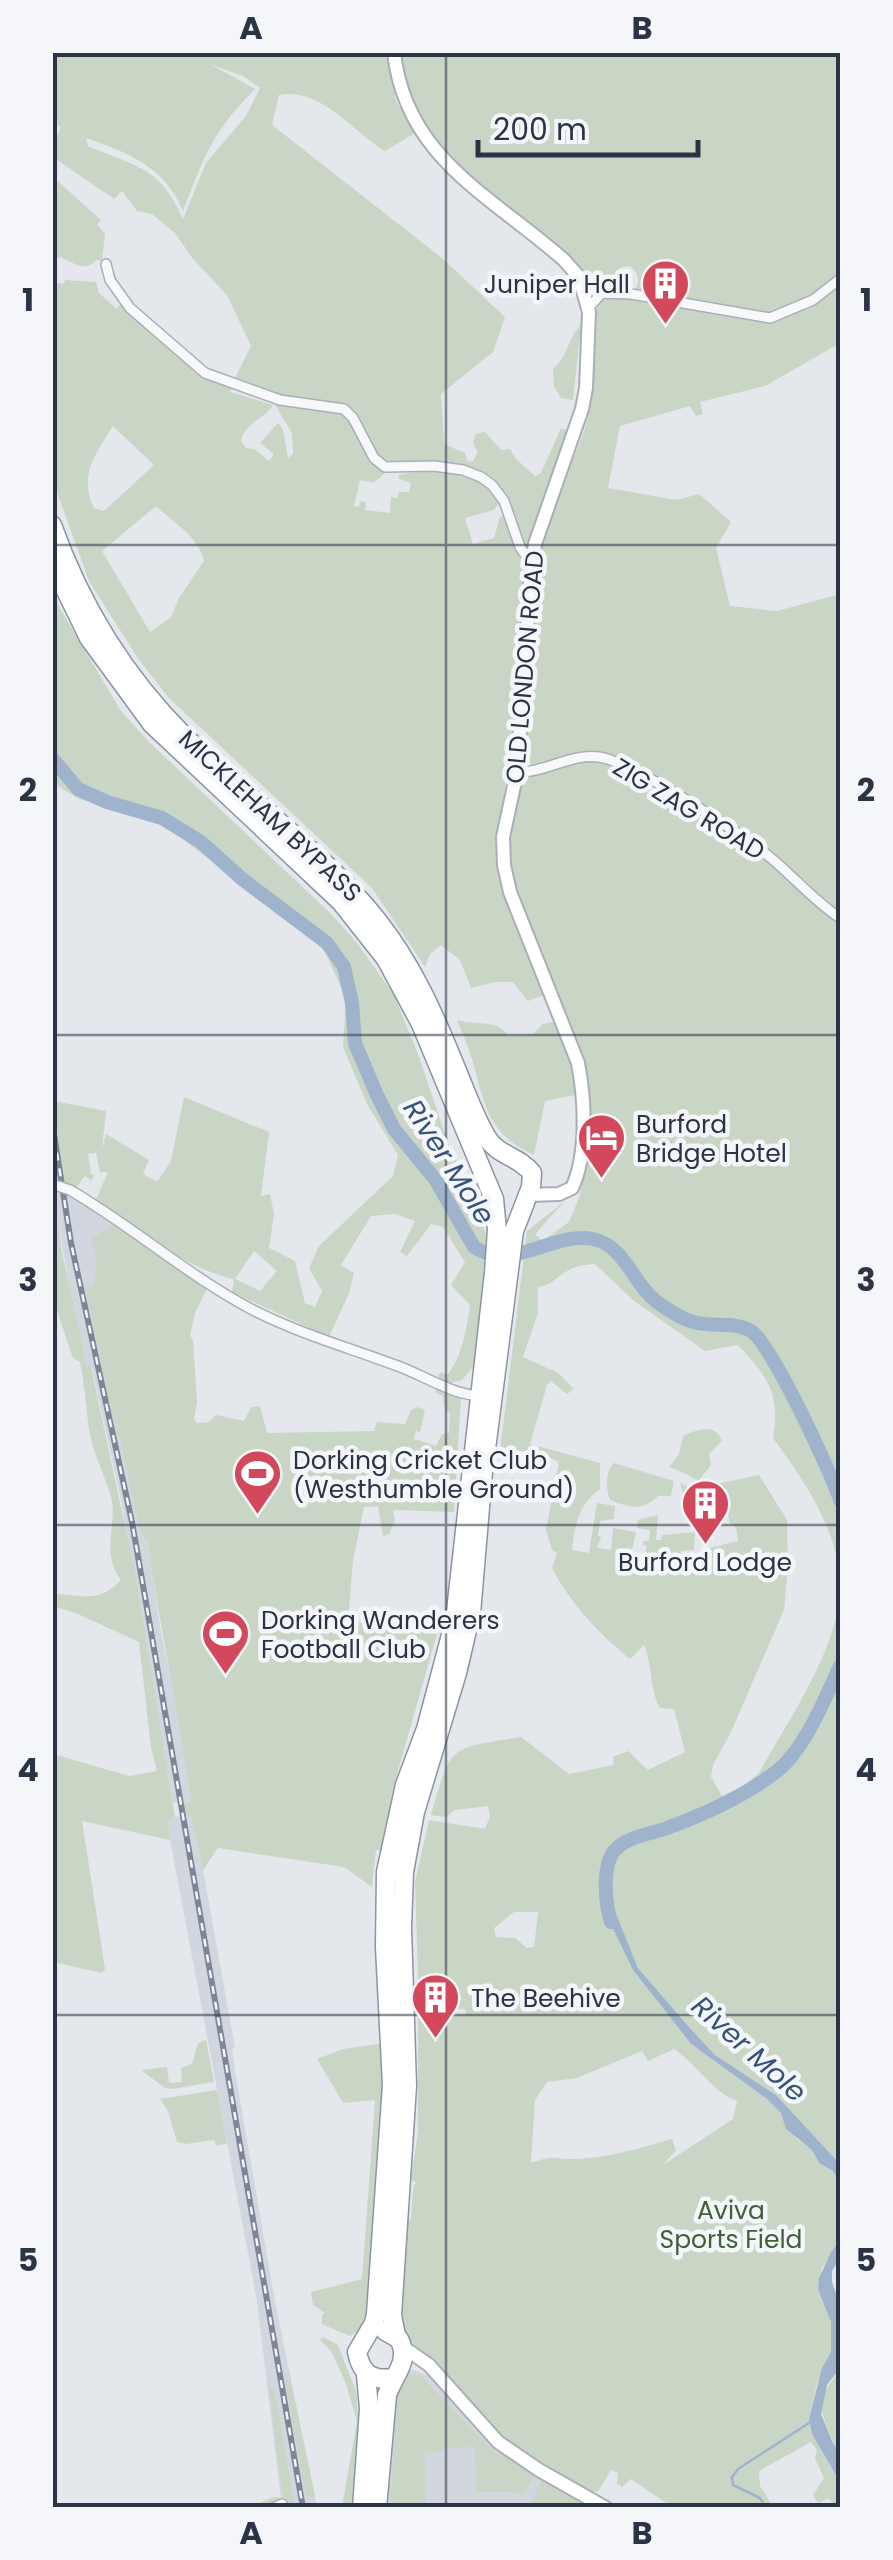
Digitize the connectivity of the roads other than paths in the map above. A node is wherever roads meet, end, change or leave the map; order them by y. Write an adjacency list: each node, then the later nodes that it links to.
1 (394, 52): 4 (main road, OLD LONDON ROAD)
2 (106, 264): 6 (street)
3 (840, 279): 4 (street)
4 (588, 308): 6 (main road, OLD LONDON ROAD)
5 (52, 525): 10 (highway, MICKLEHAM BYPASS)
6 (533, 557): 8 (main road, OLD LONDON ROAD)
7 (52, 562): 14 (highway, MICKLEHAM BYPASS)
8 (517, 772): 9 (street, ZIG ZAG ROAD); 12 (main road, OLD LONDON ROAD)
9 (840, 918)
10 (513, 1160): 11 (highway); 14 (highway)
11 (532, 1172): 12 (main road); 15 (highway)
12 (576, 1173): 15 (main road)
13 (52, 1184): 18 (street, bridge)
14 (491, 1190): 15 (highway); 16 (highway, MICKLEHAM BYPASS)
15 (527, 1198): 16 (highway)
16 (504, 1243): 17 (highway)
17 (489, 1380): 18 (street); 19 (highway); 21 (highway)
18 (450, 1388): 19 (street)
19 (472, 1395): 20 (highway)
20 (370, 2332): 21 (highway); 23 (highway)
21 (399, 2341): 22 (highway); 24 (main road)
22 (397, 2373): 23 (highway); 24 (main road); 26 (highway)
23 (366, 2374): 25 (highway)
24 (446, 2386): 27 (main road)
25 (362, 2508)
26 (378, 2508)
27 (606, 2508)

